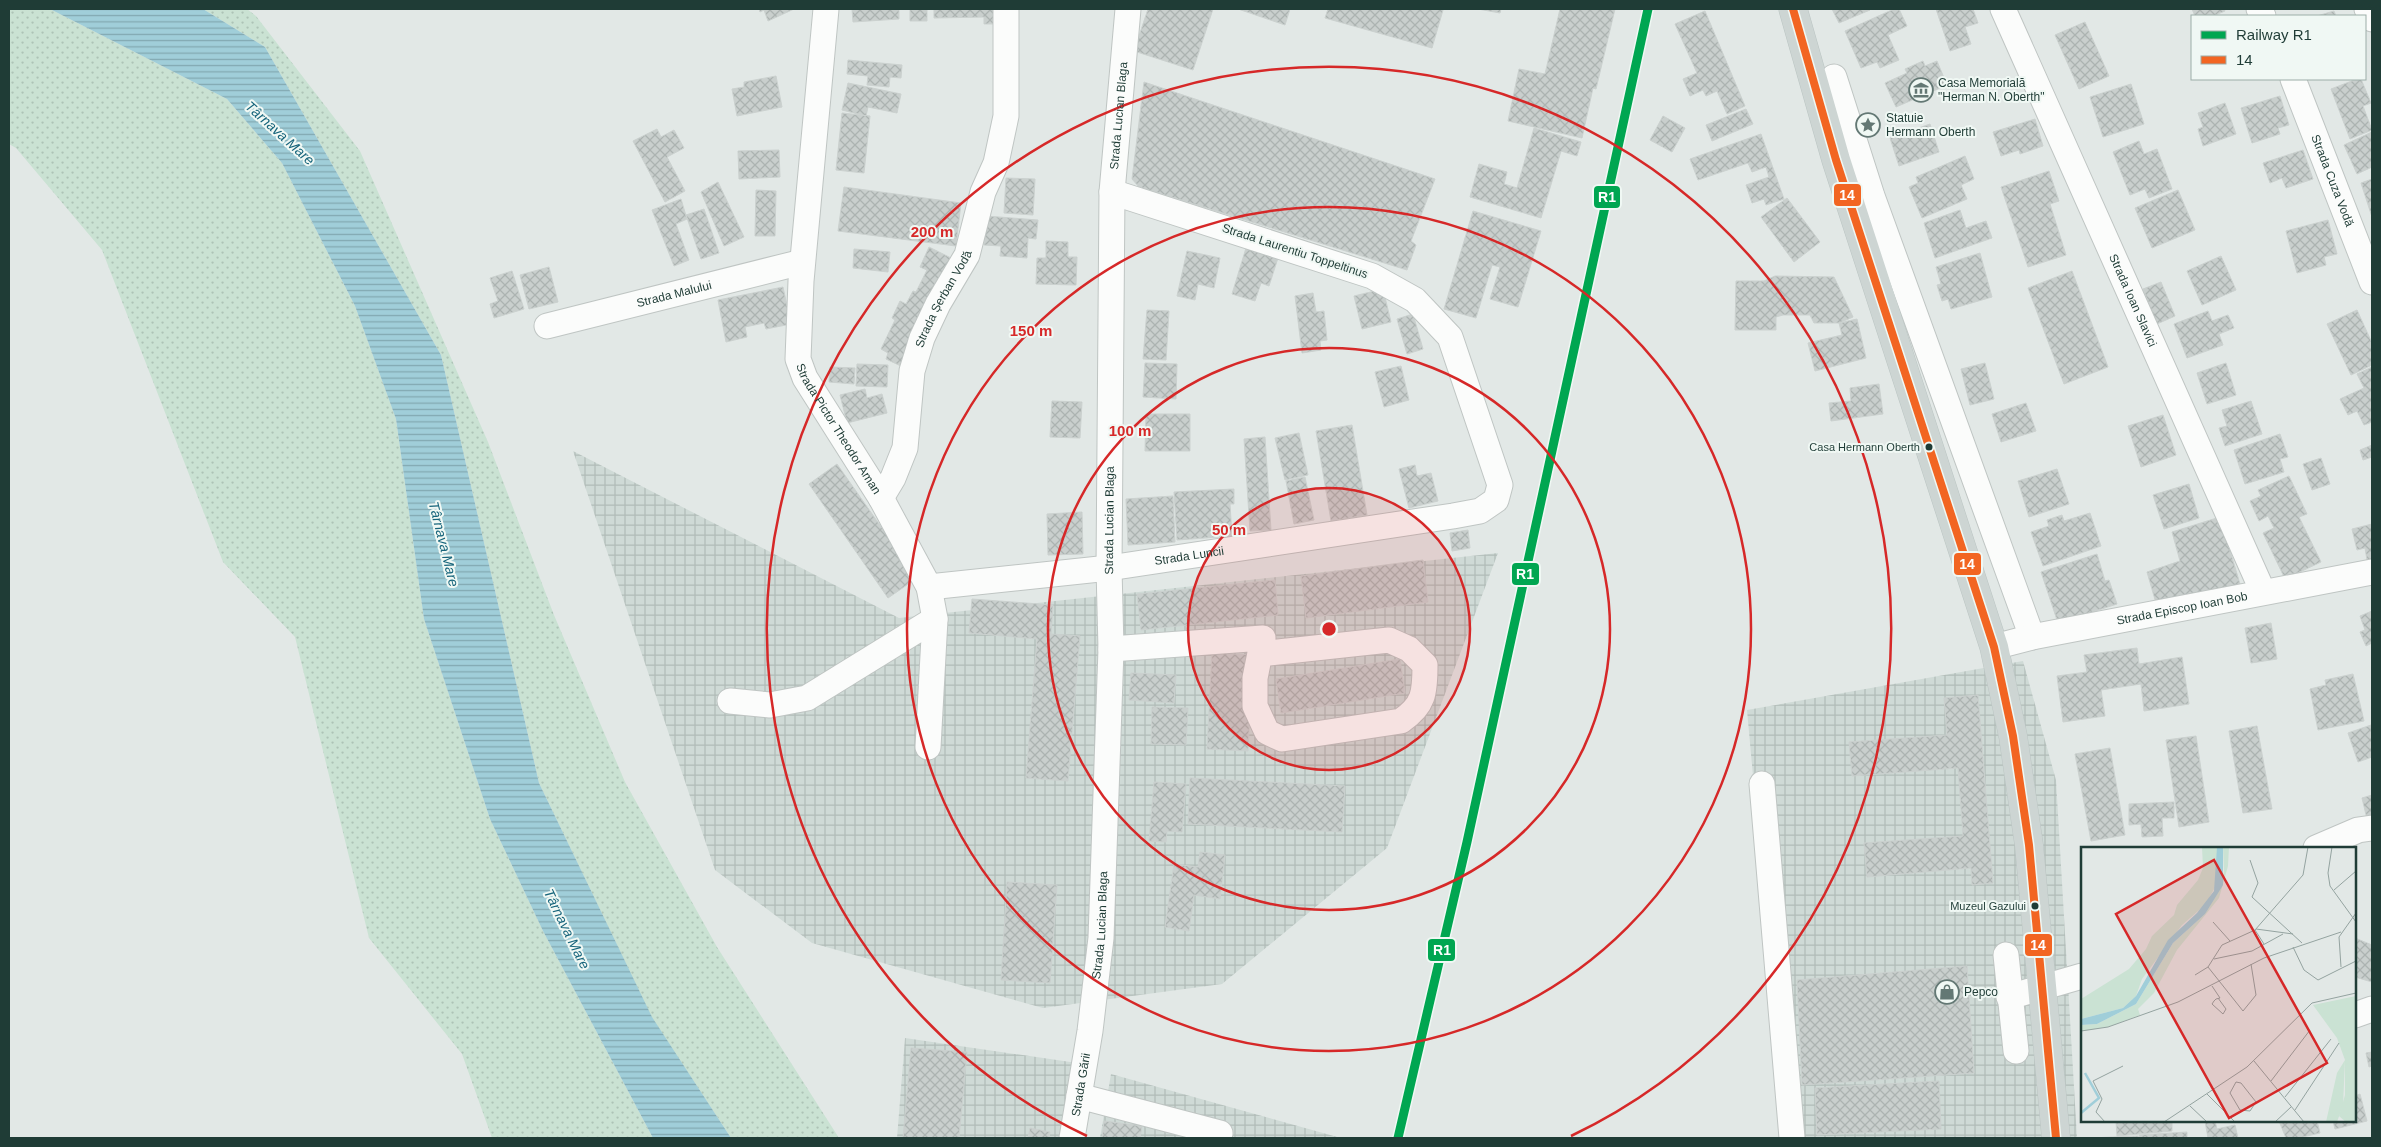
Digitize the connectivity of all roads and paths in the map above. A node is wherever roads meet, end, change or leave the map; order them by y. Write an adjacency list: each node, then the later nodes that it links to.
1 (826, 9): 11 (street, Strada Pictor Theodor Aman)
2 (1006, 9): 14 (street, Strada Șerban Vodă)
3 (1128, 9): 10 (street, Strada Lucian Blaga)
4 (1793, 9): 22 (main road)
5 (2003, 9): 19 (street, Strada Ioan Slavici)
6 (2367, 9): 7 (street)
7 (2372, 19)
8 (1834, 77): 21 (street)
9 (2294, 80): 12 (street, Strada Cuza Vodă)
10 (1112, 192): 15 (street, Strada Laurentiu Toppeltinus); 16 (street, Strada Lucian Blaga)
11 (802, 262): 13 (street, Strada Malului); 14 (street, Strada Pictor Theodor Aman)
12 (2372, 282)
13 (547, 326)
14 (881, 498): 18 (street, Strada Pictor Theodor Aman)
15 (1480, 511): 16 (street, Strada Luncii)
16 (1109, 568): 18 (street, Strada Luncii); 23 (street, Strada Lucian Blaga)
17 (2372, 572): 19 (street, Strada Episcop Ioan Bob)
18 (929, 587): 20 (street, Strada Pictor Theodor Aman)
19 (2263, 592): 21 (street, Strada Episcop Ioan Bob)
20 (935, 619): 25 (street); 26 (street, Strada Pictor Theodor Aman)
21 (2032, 637): 22 (street, Strada Episcop Ioan Bob)
22 (1994, 647): 32 (main road)
23 (1111, 649): 24 (street); 36 (street, Strada Lucian Blaga)
24 (1260, 654): 24 (street)
25 (730, 701)
26 (928, 747)
27 (1762, 784): 41 (street)
28 (2372, 828): 29 (street)
29 (2318, 847)
30 (2006, 956): 33 (street)
31 (2081, 976): 32 (street)
32 (2043, 988): 33 (street); 42 (main road)
33 (2009, 998): 37 (street)
34 (2372, 1008): 35 (street)
35 (2356, 1015)
36 (1090, 1031): 38 (street, Strada Gării)
37 (2016, 1051)
38 (1079, 1096): 39 (street); 40 (street, Strada Gării)
39 (1220, 1133)
40 (1072, 1138)
41 (1792, 1138)
42 (2051, 1138)

